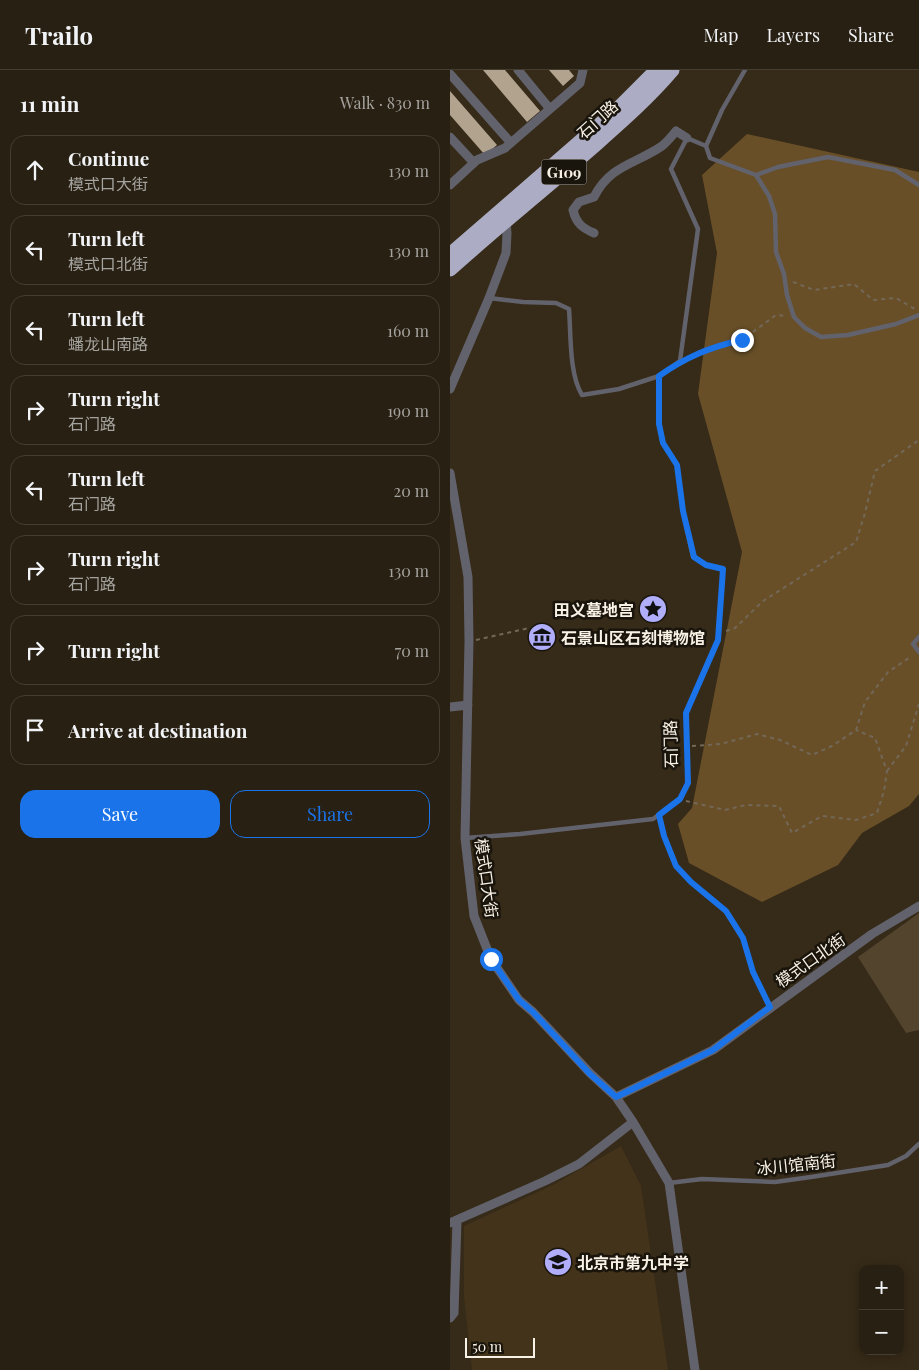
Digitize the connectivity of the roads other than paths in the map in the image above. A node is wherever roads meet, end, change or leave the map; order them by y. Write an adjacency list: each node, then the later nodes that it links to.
1 (518, 70): 7 (street)
2 (583, 70): 7 (street)
3 (657, 70): 18 (highway, 石门路 / G109)
4 (672, 70): 16 (highway, 石门路 / G109)
5 (745, 70): 11 (lane)
6 (450, 74): 10 (street)
7 (550, 110): 10 (street)
8 (450, 137): 12 (street)
9 (687, 138): 11 (lane); 17 (street); 22 (lane)
10 (511, 143): 12 (street)
11 (706, 146): 13 (lane)
12 (474, 163): 14 (street)
13 (756, 175): 15 (lane); 21 (lane)
14 (450, 185)
15 (919, 185)
16 (506, 221): 19 (highway, 石门路 / G109); 20 (street)
17 (594, 233)
18 (450, 254)
19 (450, 269)
20 (489, 298): 22 (lane); 23 (street)
21 (919, 313)
22 (659, 376): 29 (lane, 石门路)
23 (450, 389)
24 (450, 473): 27 (street, 模式口大街)
25 (919, 637): 26 (lane)
26 (919, 652)
27 (468, 705): 28 (street); 30 (street, 模式口大街)
28 (450, 707)
29 (659, 815): 30 (lane); 32 (lane)
30 (465, 838): 33 (street, 模式口大街)
31 (919, 906): 32 (street, 模式口北街)
32 (770, 1007): 33 (street, 模式口北街)
33 (616, 1097): 34 (street, 模式口大街)
34 (633, 1122): 36 (street, 模式口大街); 37 (street)
35 (919, 1144): 36 (lane, 冰川馆南街)
36 (669, 1183): 39 (street, 模式口大街)
37 (454, 1222): 38 (street)
38 (450, 1318)
39 (695, 1370)

